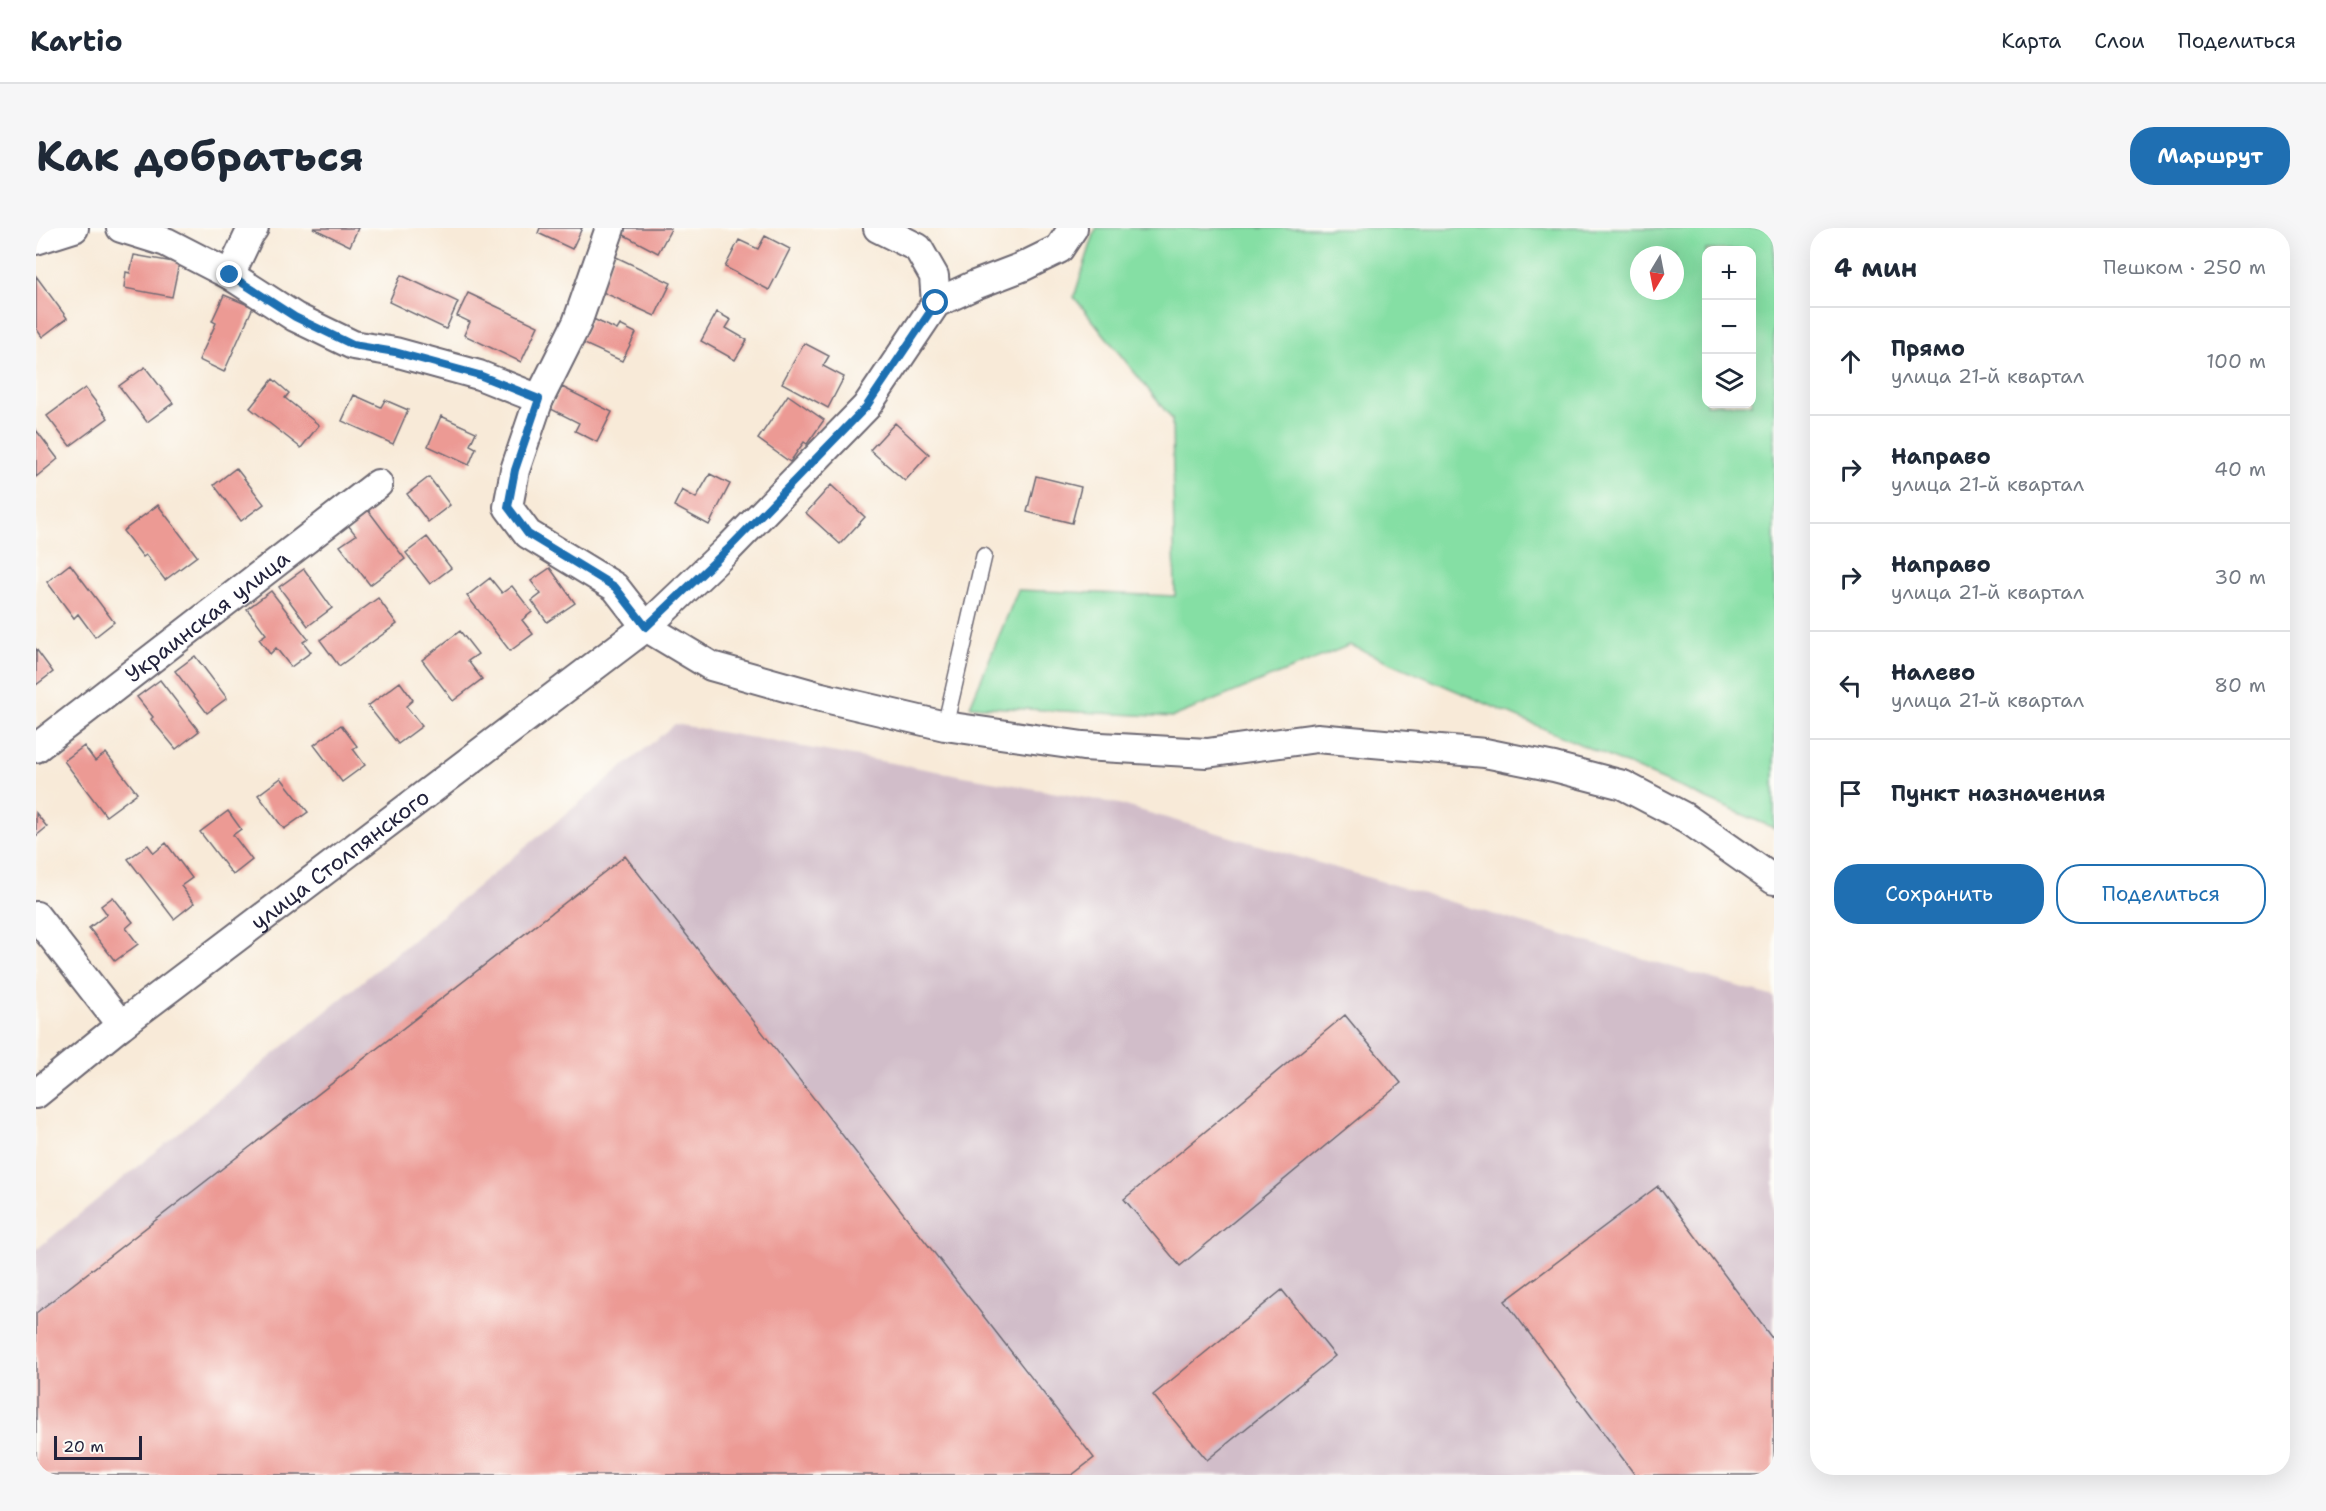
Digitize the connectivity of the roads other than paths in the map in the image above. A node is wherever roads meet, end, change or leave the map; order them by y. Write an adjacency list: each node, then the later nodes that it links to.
1 (74, 228): 7 (street)
2 (121, 228): 8 (street)
3 (254, 228): 8 (street)
4 (610, 228): 10 (street)
5 (878, 228): 9 (street)
6 (1073, 228): 9 (street)
7 (36, 240)
8 (230, 275): 10 (street)
9 (936, 303): 13 (street, улица Столпянского)
10 (539, 399): 13 (street)
11 (378, 484): 15 (street, Украинская улица)
12 (984, 556): 14 (lane)
13 (646, 627): 14 (street); 18 (street, улица Столпянского)
14 (945, 726): 16 (street)
15 (36, 748)
16 (1774, 880)
17 (36, 916): 18 (street)
18 (122, 1025): 19 (street, улица Столпянского)
19 (36, 1094)

